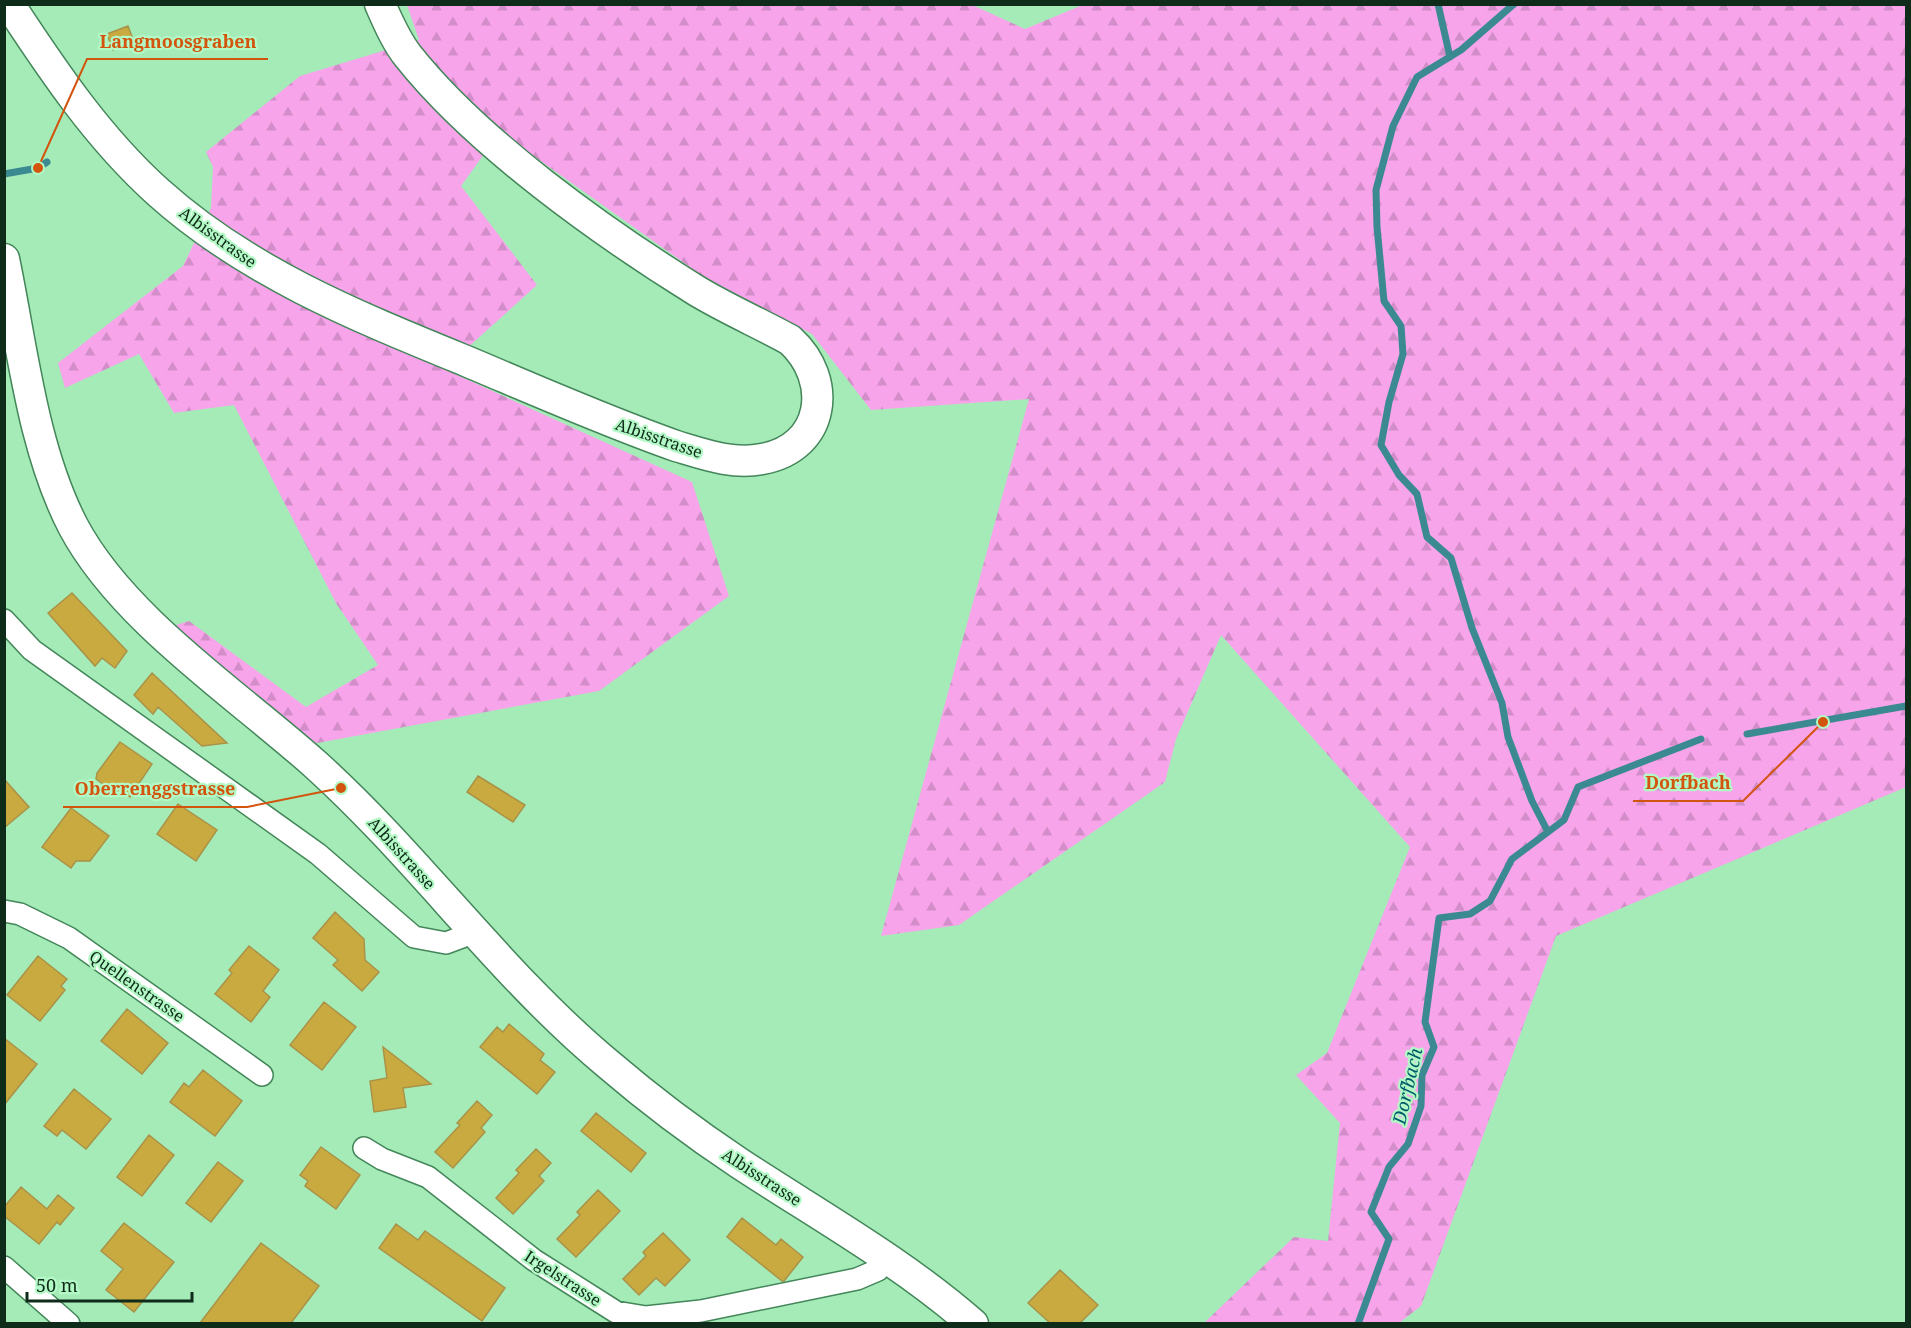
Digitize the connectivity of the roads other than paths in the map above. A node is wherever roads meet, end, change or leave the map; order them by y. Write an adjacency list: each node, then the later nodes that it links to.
1 (9, 4): 2 (main road, Albisstrasse)
2 (380, 4)
3 (4, 259): 6 (main road, Albisstrasse)
4 (4, 620): 6 (street)
5 (4, 911): 7 (street, Quellenstrasse)
6 (470, 929): 9 (main road, Albisstrasse)
7 (262, 1075)
8 (364, 1148): 9 (street, Irgelstrasse)
9 (888, 1258): 12 (main road, Albisstrasse)
10 (4, 1267): 11 (street)
11 (69, 1323)
12 (973, 1323)

